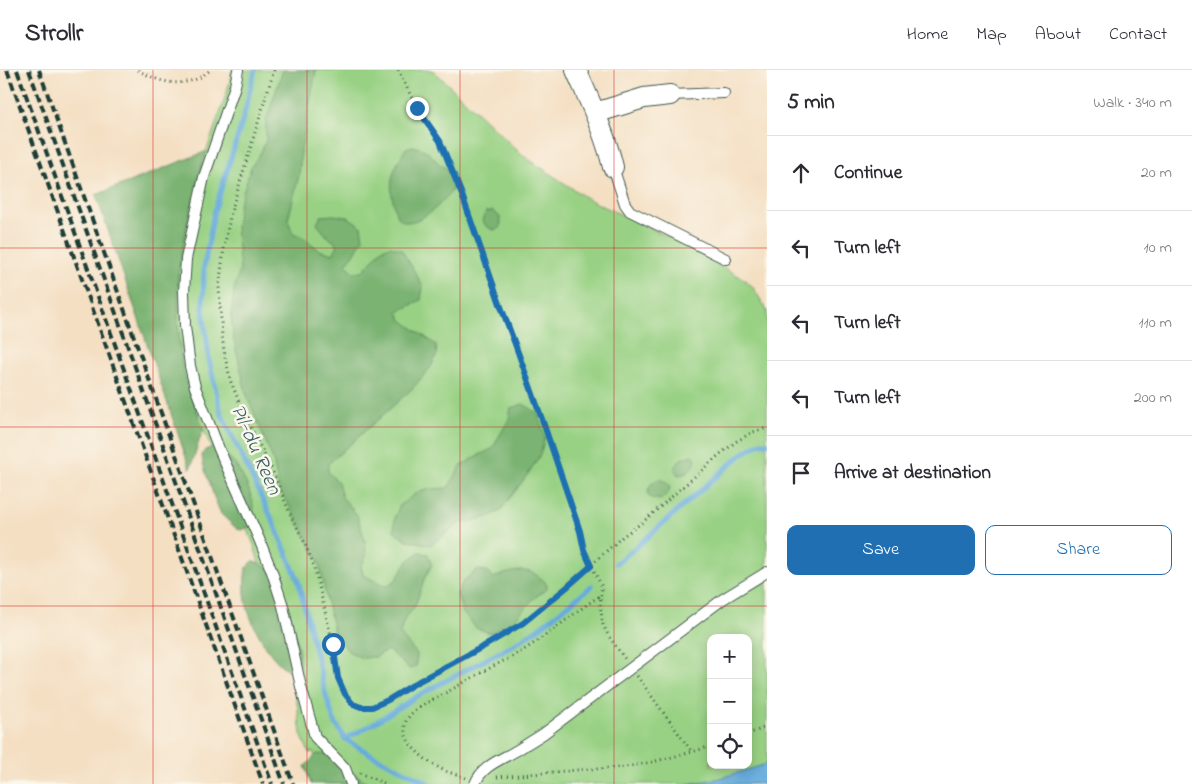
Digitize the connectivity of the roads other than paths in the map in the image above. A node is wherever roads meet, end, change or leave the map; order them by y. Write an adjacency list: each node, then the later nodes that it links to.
1 (238, 70): 10 (lane)
2 (576, 70): 5 (street)
3 (724, 93): 4 (lane)
4 (670, 95): 5 (street)
5 (595, 113): 6 (street)
6 (612, 167): 7 (lane)
7 (726, 259)
8 (767, 572): 9 (lane)
9 (476, 782)
10 (351, 784)

